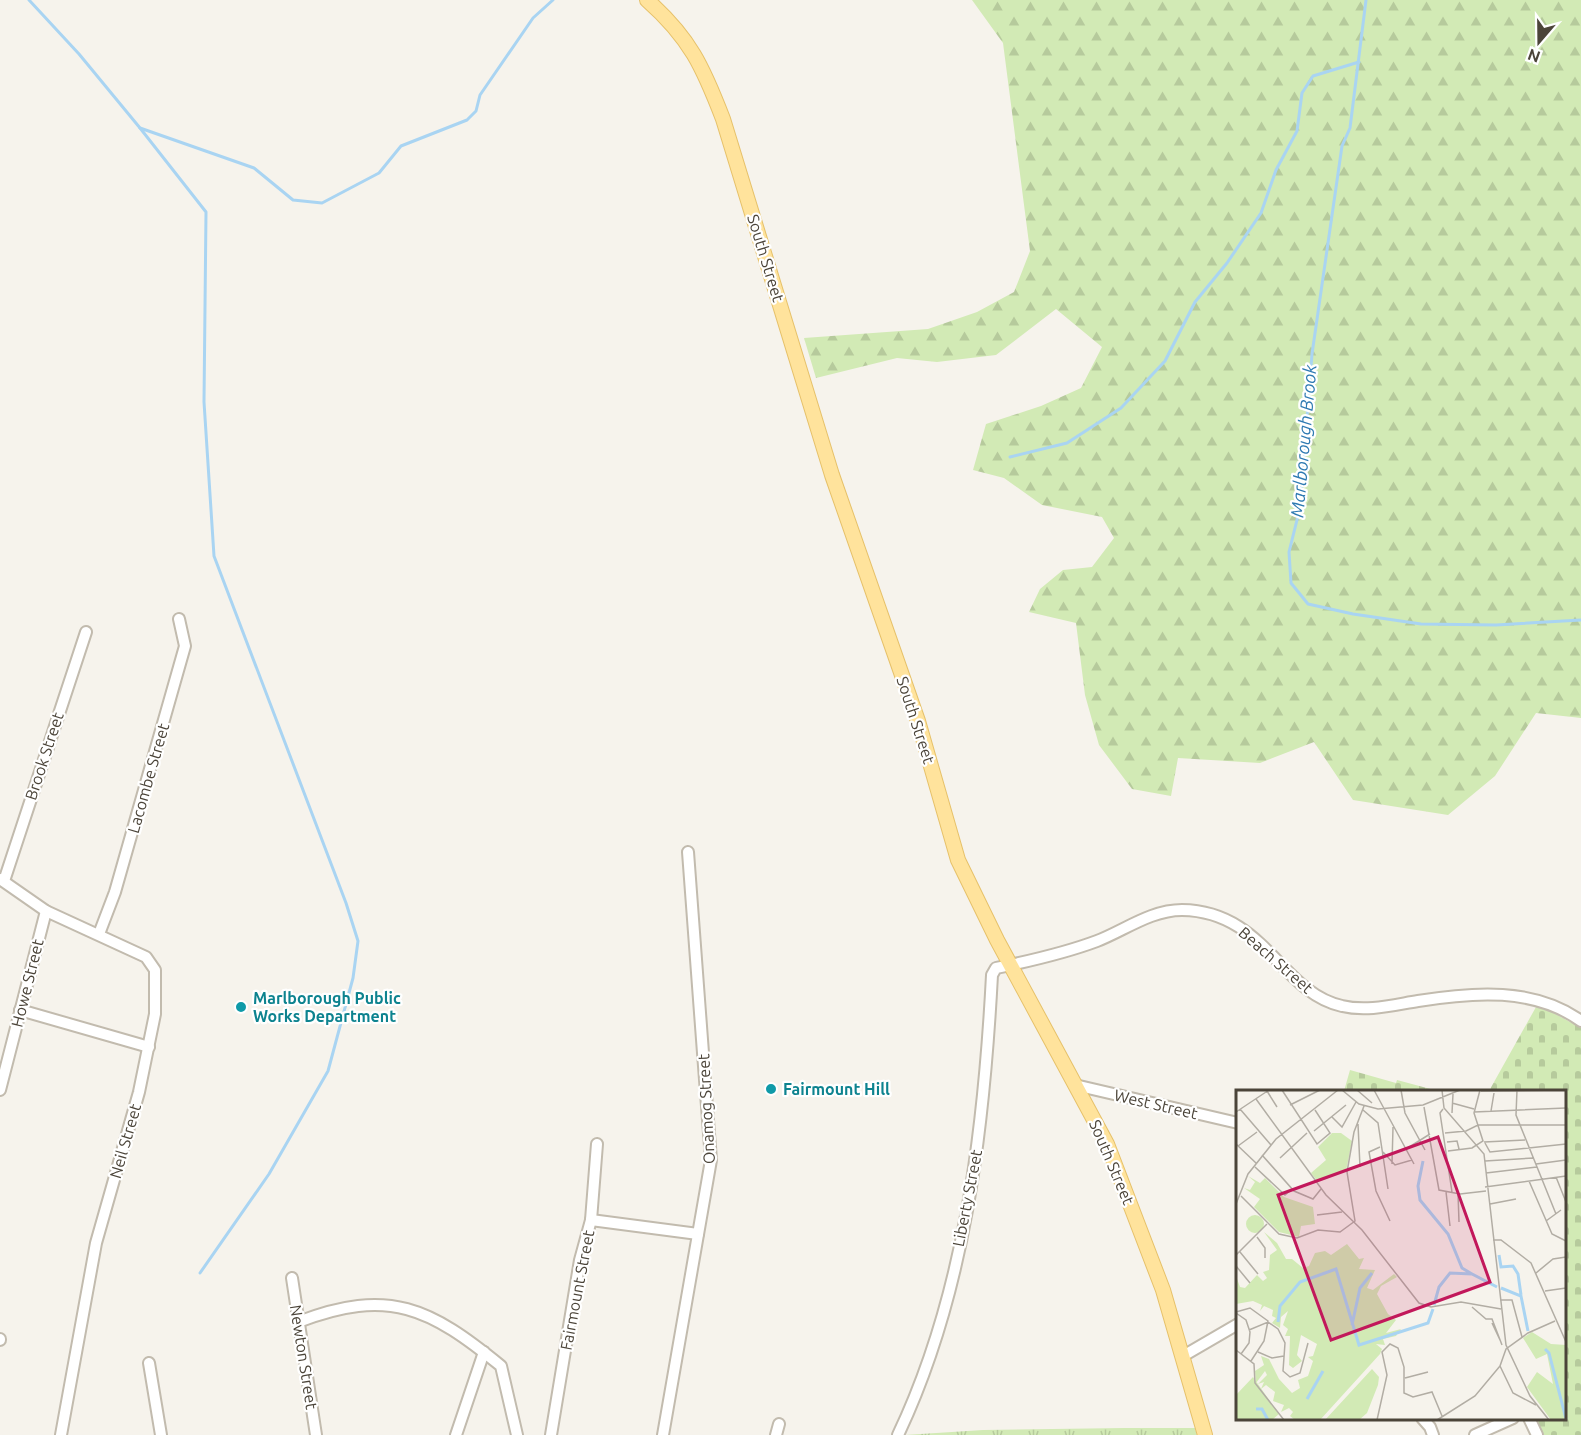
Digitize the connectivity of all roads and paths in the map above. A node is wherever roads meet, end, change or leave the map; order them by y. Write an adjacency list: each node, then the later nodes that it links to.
1 (647, 0): 8 (main road, South Street)
2 (179, 619): 7 (street, Lacombe Street)
3 (86, 632): 5 (street, Brook Street)
4 (688, 852): 17 (street, Onamog Street)
5 (2, 880): 6 (street, Neil Street)
6 (46, 911): 7 (street, Neil Street); 9 (street, Howe Street)
7 (99, 934): 11 (street, Neil Street)
8 (1011, 965): 10 (street, Beach Street); 12 (main road, South Street); 34 (street, Liberty Street)
9 (20, 1011): 11 (street); 13 (street, Howe Street)
10 (1581, 1021)
11 (149, 1047): 27 (street, Neil Street)
12 (1075, 1085): 14 (street, West Street); 22 (main road, South Street)
13 (0, 1090)
14 (1236, 1123)
15 (597, 1144): 16 (street, Fairmount Street)
16 (591, 1220): 17 (street); 32 (street, Fairmount Street)
17 (698, 1234): 33 (street, Onamog Street)
18 (292, 1278): 19 (street, Newton Street)
19 (298, 1322): 21 (street); 29 (street, Newton Street)
20 (1236, 1325): 22 (street)
21 (484, 1352): 30 (street); 31 (street)
22 (1183, 1356): 35 (main road, South Street)
23 (149, 1363): 28 (street)
24 (1423, 1420): 36 (street)
25 (1511, 1420): 37 (street)
26 (1529, 1420): 38 (street)
27 (60, 1435)
28 (161, 1435)
29 (316, 1435)
30 (456, 1435)
31 (517, 1435)
32 (551, 1435)
33 (663, 1435)
34 (898, 1435)
35 (1205, 1435)
36 (1433, 1435)
37 (1475, 1435)
38 (1537, 1435)

